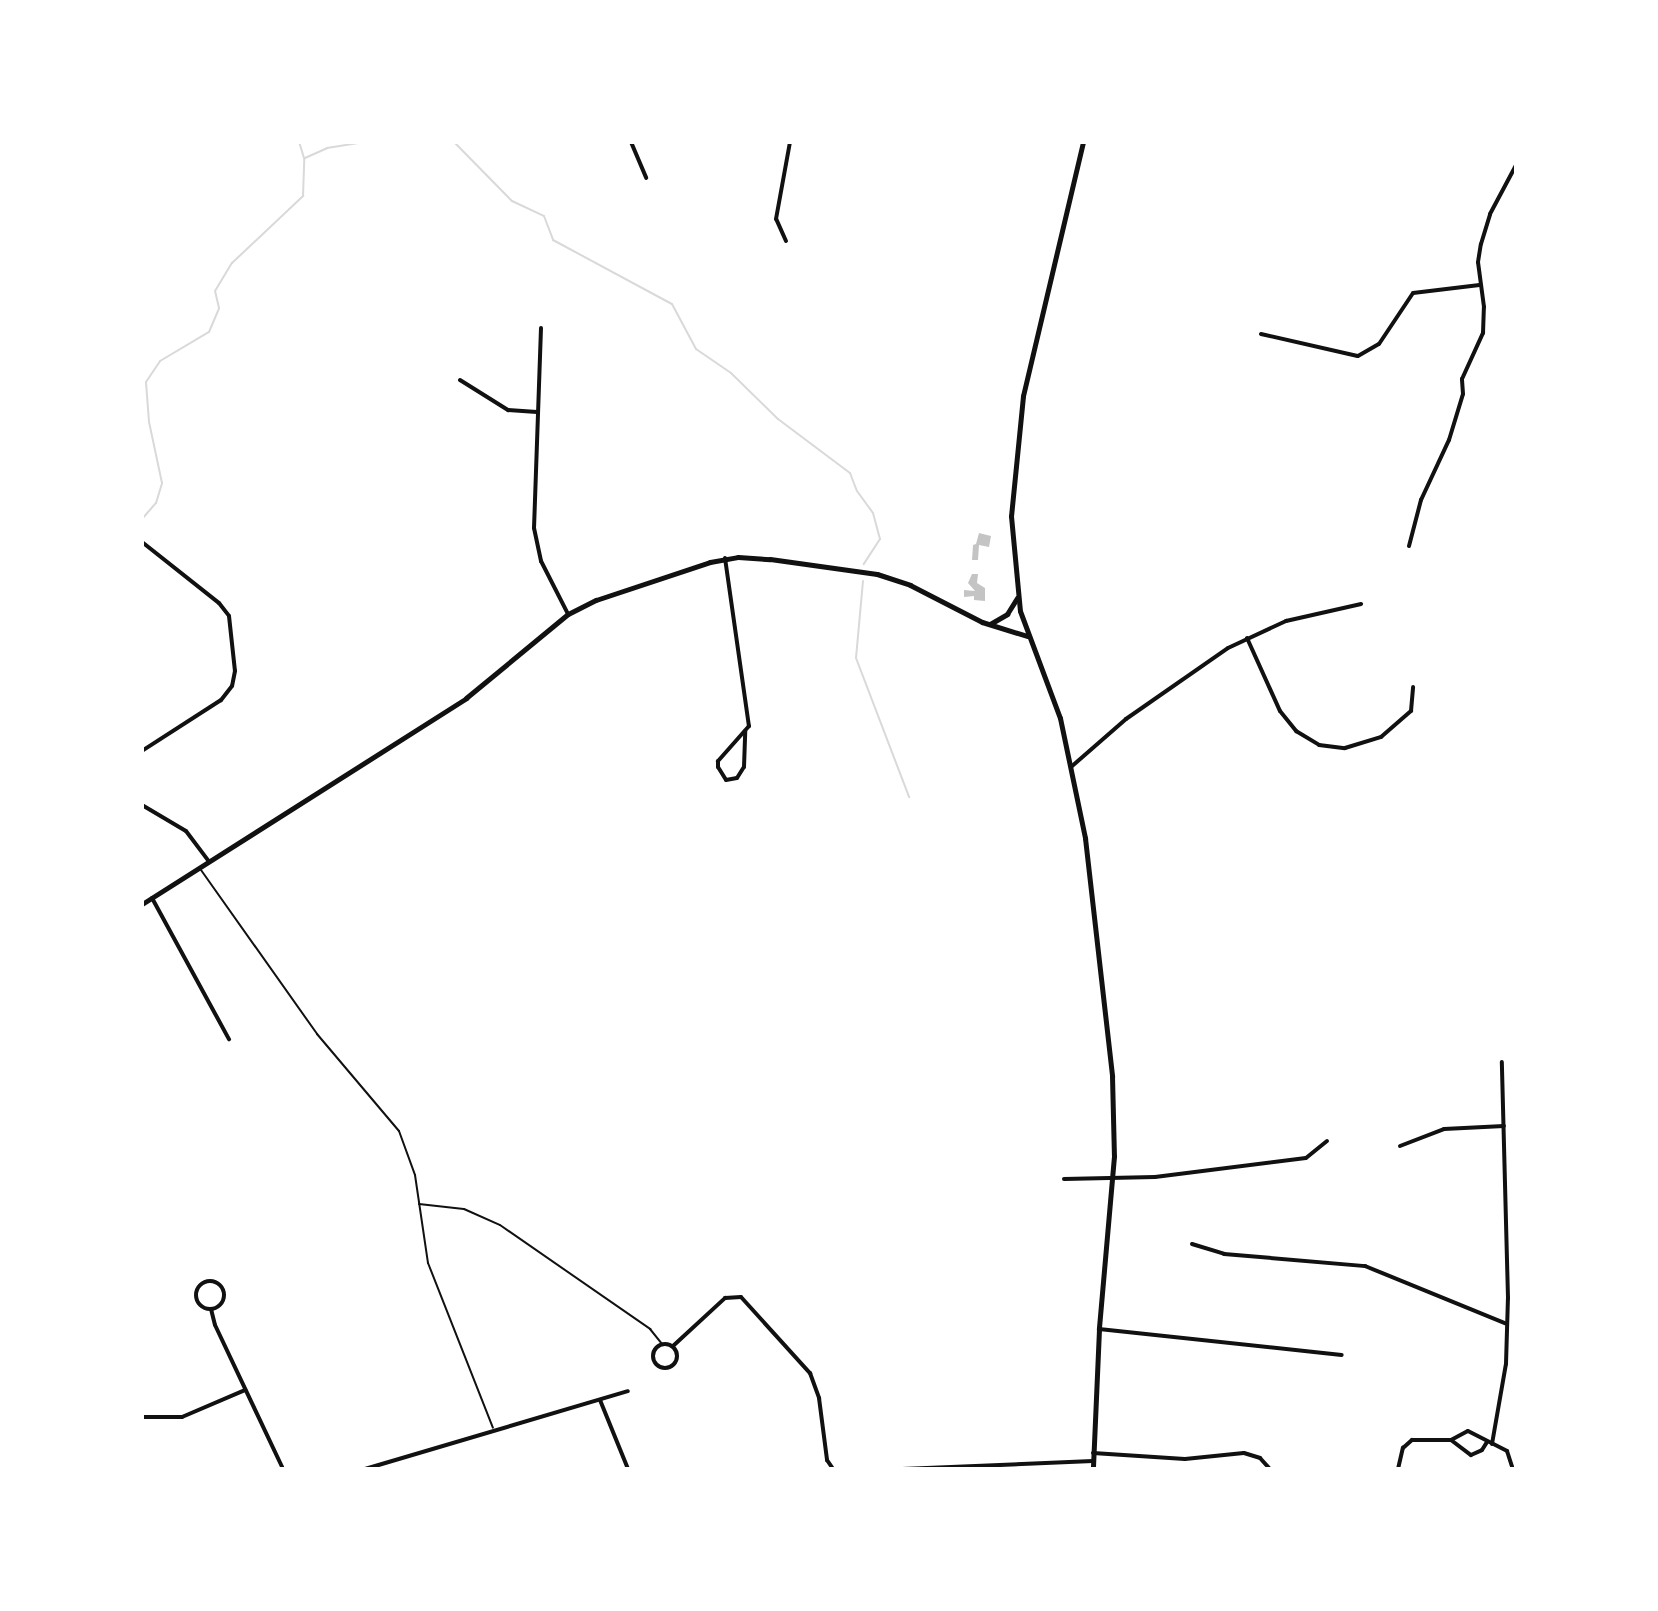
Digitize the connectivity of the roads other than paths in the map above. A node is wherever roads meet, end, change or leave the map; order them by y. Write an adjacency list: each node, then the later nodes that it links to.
1 (631, 142): 5 (street)
2 (790, 142): 6 (street)
3 (1083, 142): 15 (main road)
4 (1516, 165): 7 (street)
5 (646, 178)
6 (786, 241)
7 (1480, 285): 9 (street); 13 (street)
8 (541, 328): 11 (street)
9 (1261, 334)
10 (460, 380): 11 (street)
11 (537, 412): 17 (street)
12 (142, 542): 23 (street)
13 (1409, 546)
14 (725, 558): 17 (main road); 18 (main road); 22 (street)
15 (1017, 598): 18 (main road); 19 (main road)
16 (1361, 604): 20 (street)
17 (568, 614): 26 (main road)
18 (989, 624): 19 (main road)
19 (1027, 636): 24 (main road)
20 (1247, 638): 21 (street); 24 (street)
21 (1413, 687)
22 (745, 731): 22 (street)
23 (142, 751)
24 (1071, 767): 35 (main road)
25 (142, 805): 26 (street)
26 (211, 863): 27 (main road)
27 (200, 869): 28 (main road); 37 (lane)
28 (152, 898): 29 (main road); 30 (street)
29 (142, 904)
30 (229, 1039)
31 (1502, 1062): 32 (street)
32 (1504, 1126): 34 (street); 40 (street)
33 (1327, 1141): 35 (street)
34 (1400, 1146)
35 (1113, 1178): 36 (street); 41 (main road)
36 (1064, 1179)
37 (419, 1204): 42 (lane); 49 (lane)
38 (1192, 1244): 40 (street)
39 (211, 1309): 39 (street); 45 (street)
40 (1507, 1324): 51 (street)
41 (1099, 1329): 44 (street); 52 (main road)
42 (662, 1344): 43 (street); 43 (street)
43 (673, 1346): 56 (street)
44 (1342, 1355)
45 (245, 1390): 48 (street); 53 (street)
46 (628, 1391): 47 (street)
47 (600, 1400): 49 (street); 55 (street)
48 (142, 1417)
49 (494, 1431): 54 (street)
50 (1451, 1440): 51 (street); 51 (street); 60 (street)
51 (1489, 1443): 61 (street)
52 (1093, 1457): 57 (street); 58 (main road); 59 (street)
53 (283, 1469)
54 (365, 1469)
55 (628, 1469)
56 (833, 1469)
57 (902, 1469)
58 (1093, 1469)
59 (1270, 1469)
60 (1398, 1469)
61 (1513, 1469)

